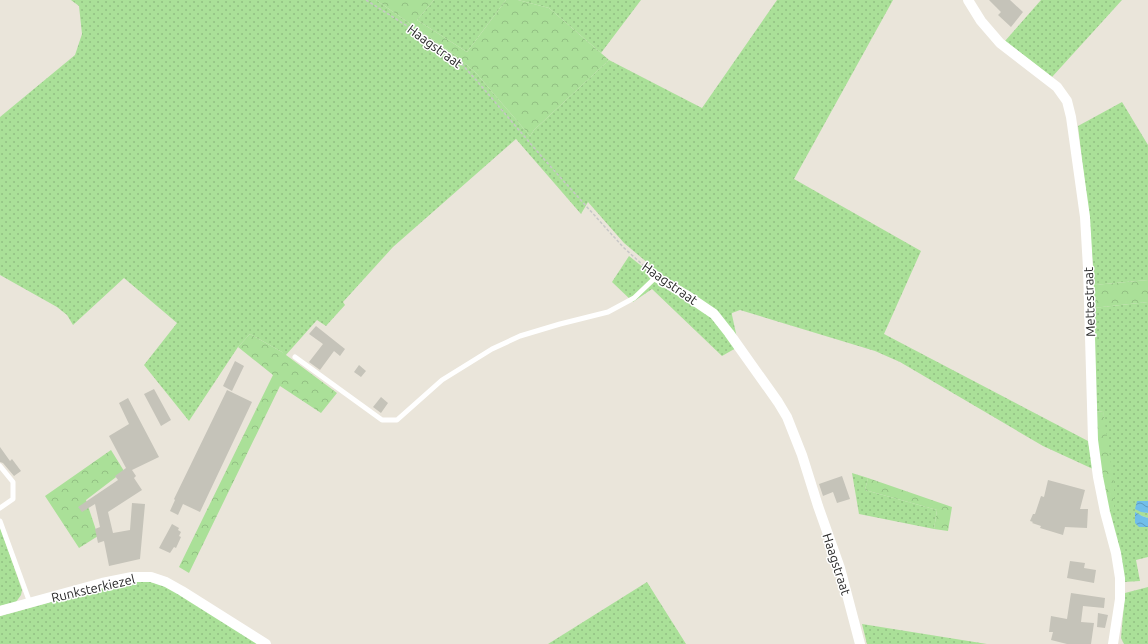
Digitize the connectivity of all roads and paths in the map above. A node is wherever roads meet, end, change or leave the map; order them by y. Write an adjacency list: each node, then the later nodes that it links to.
1 (366, 0): 3 (path, Haagstraat)
2 (968, 0): 12 (street, Mettestraat)
3 (654, 275): 4 (lane); 11 (street, Haagstraat)
4 (295, 357)
5 (0, 466): 6 (lane)
6 (0, 508)
7 (0, 521): 8 (lane)
8 (30, 603): 9 (street, Runksterkiezel); 10 (street, Runksterkiezel)
9 (0, 610)
10 (266, 644)
11 (860, 644)
12 (1113, 644)

